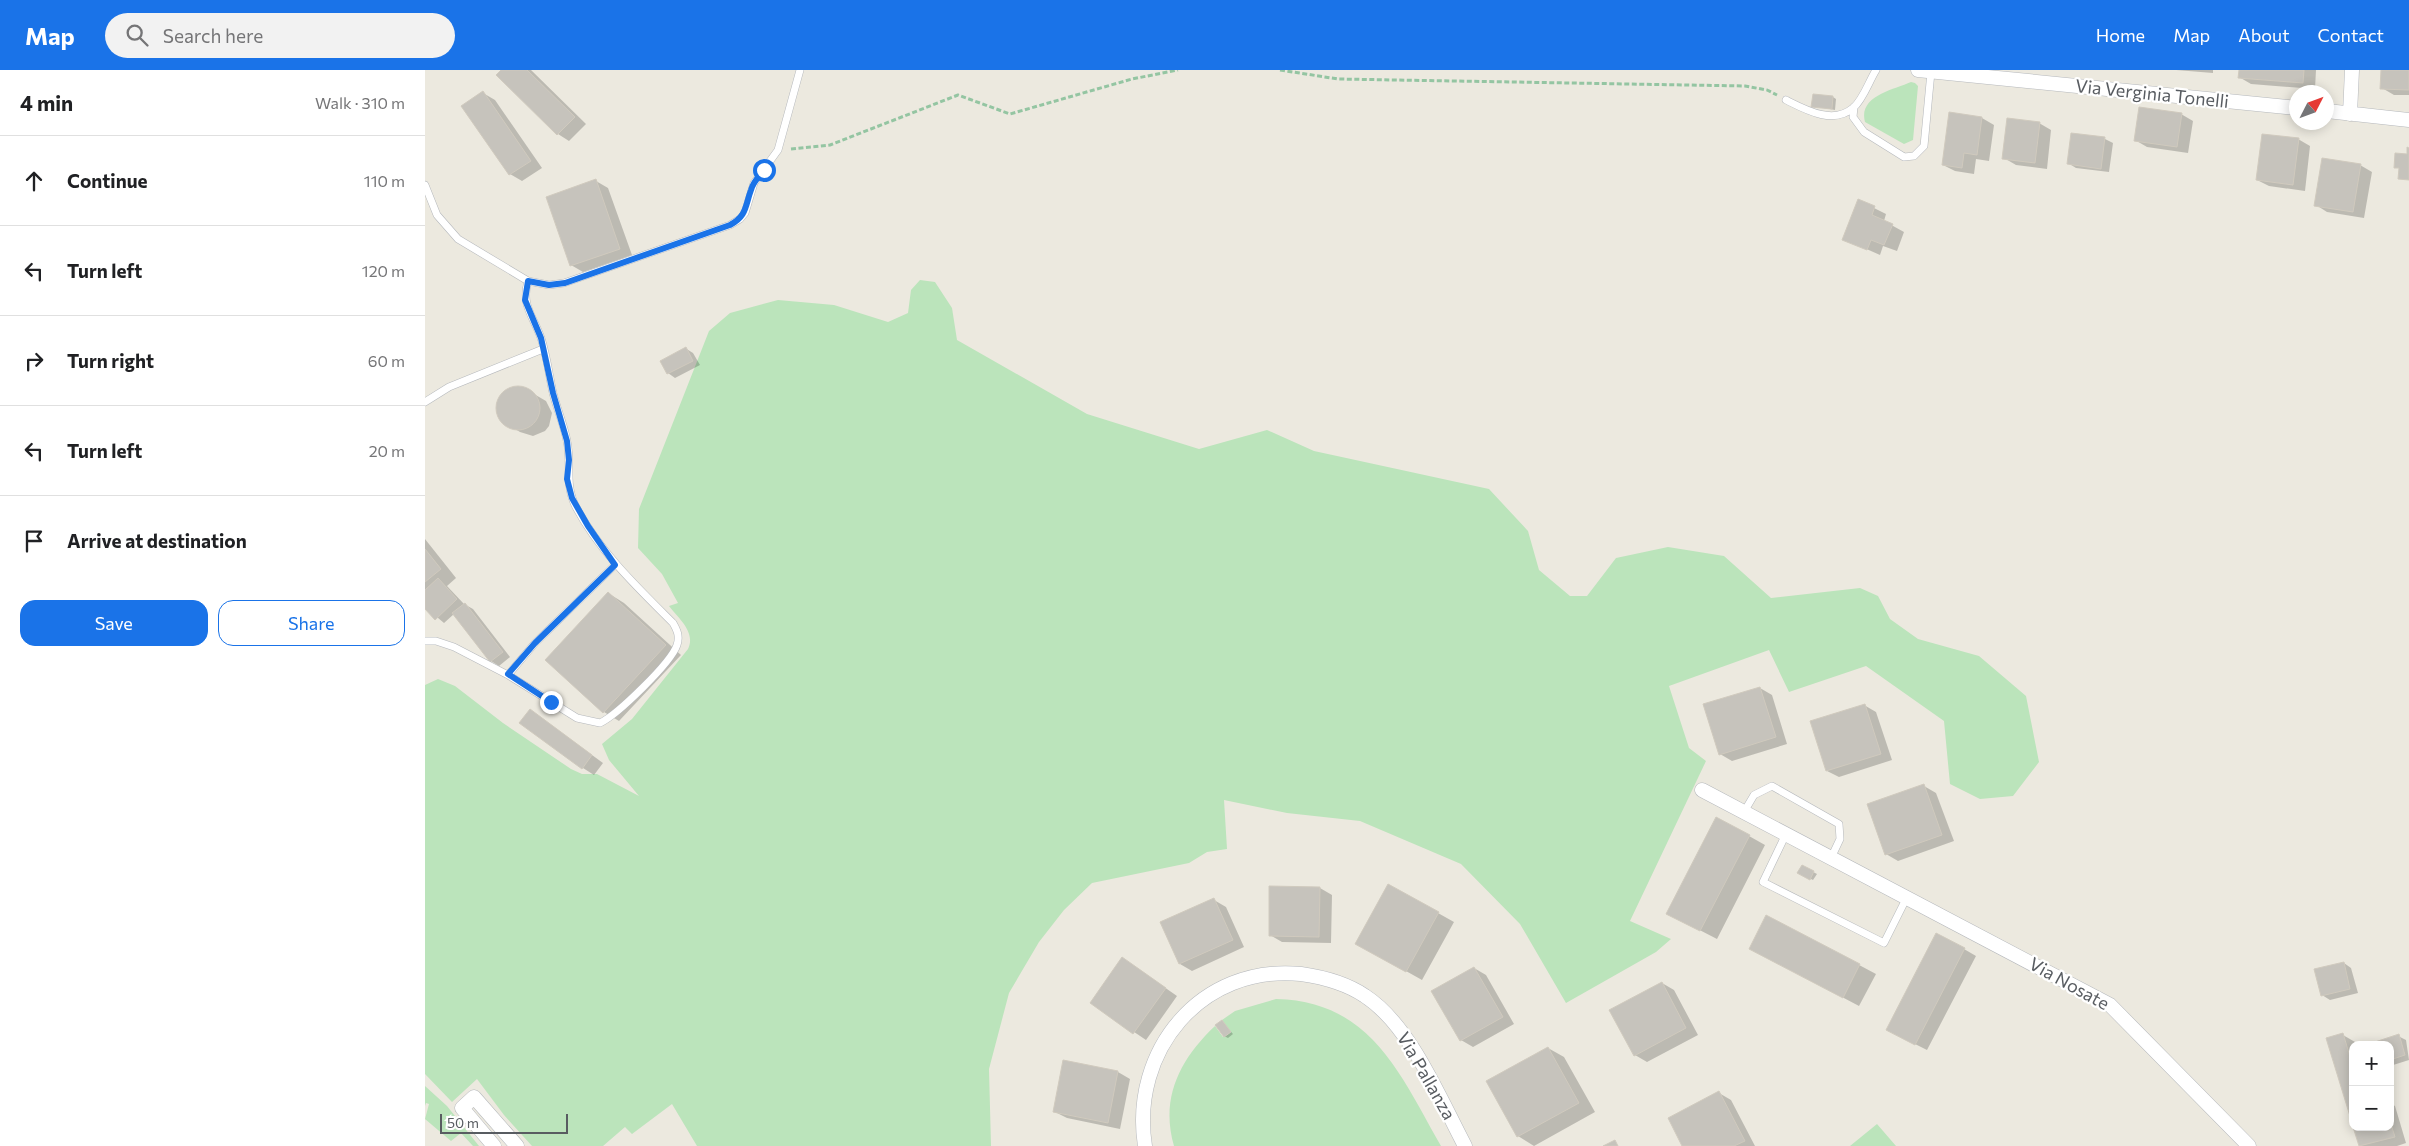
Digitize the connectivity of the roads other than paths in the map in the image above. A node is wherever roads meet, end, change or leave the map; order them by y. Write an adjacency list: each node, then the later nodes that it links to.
1 (800, 70): 12 (lane)
2 (1876, 70): 6 (lane)
3 (2352, 70): 9 (street)
4 (1925, 71): 6 (lane); 7 (street, Via Verginia Tonelli)
5 (1786, 100): 6 (lane)
6 (1854, 107)
7 (2289, 107)
8 (2334, 112): 9 (street)
9 (2350, 114): 10 (street)
10 (2409, 120)
11 (425, 185): 12 (lane)
12 (528, 281): 13 (lane)
13 (543, 349): 14 (lane); 15 (lane)
14 (425, 402)
15 (615, 565): 17 (lane); 17 (lane)
16 (425, 641): 17 (lane)
17 (508, 674)
18 (1702, 790): 19 (street, Via Nosate)
19 (1744, 812): 20 (street, Via Nosate); 21 (lane)
20 (1786, 834): 21 (street, Via Nosate); 22 (lane)
21 (1831, 858): 22 (street, Via Nosate)
22 (1907, 897): 27 (street, Via Nosate)
23 (494, 1146): 24 (street)
24 (517, 1146)
25 (1145, 1146): 26 (street, Via Pallanza)
26 (1465, 1146)
27 (2249, 1146)

